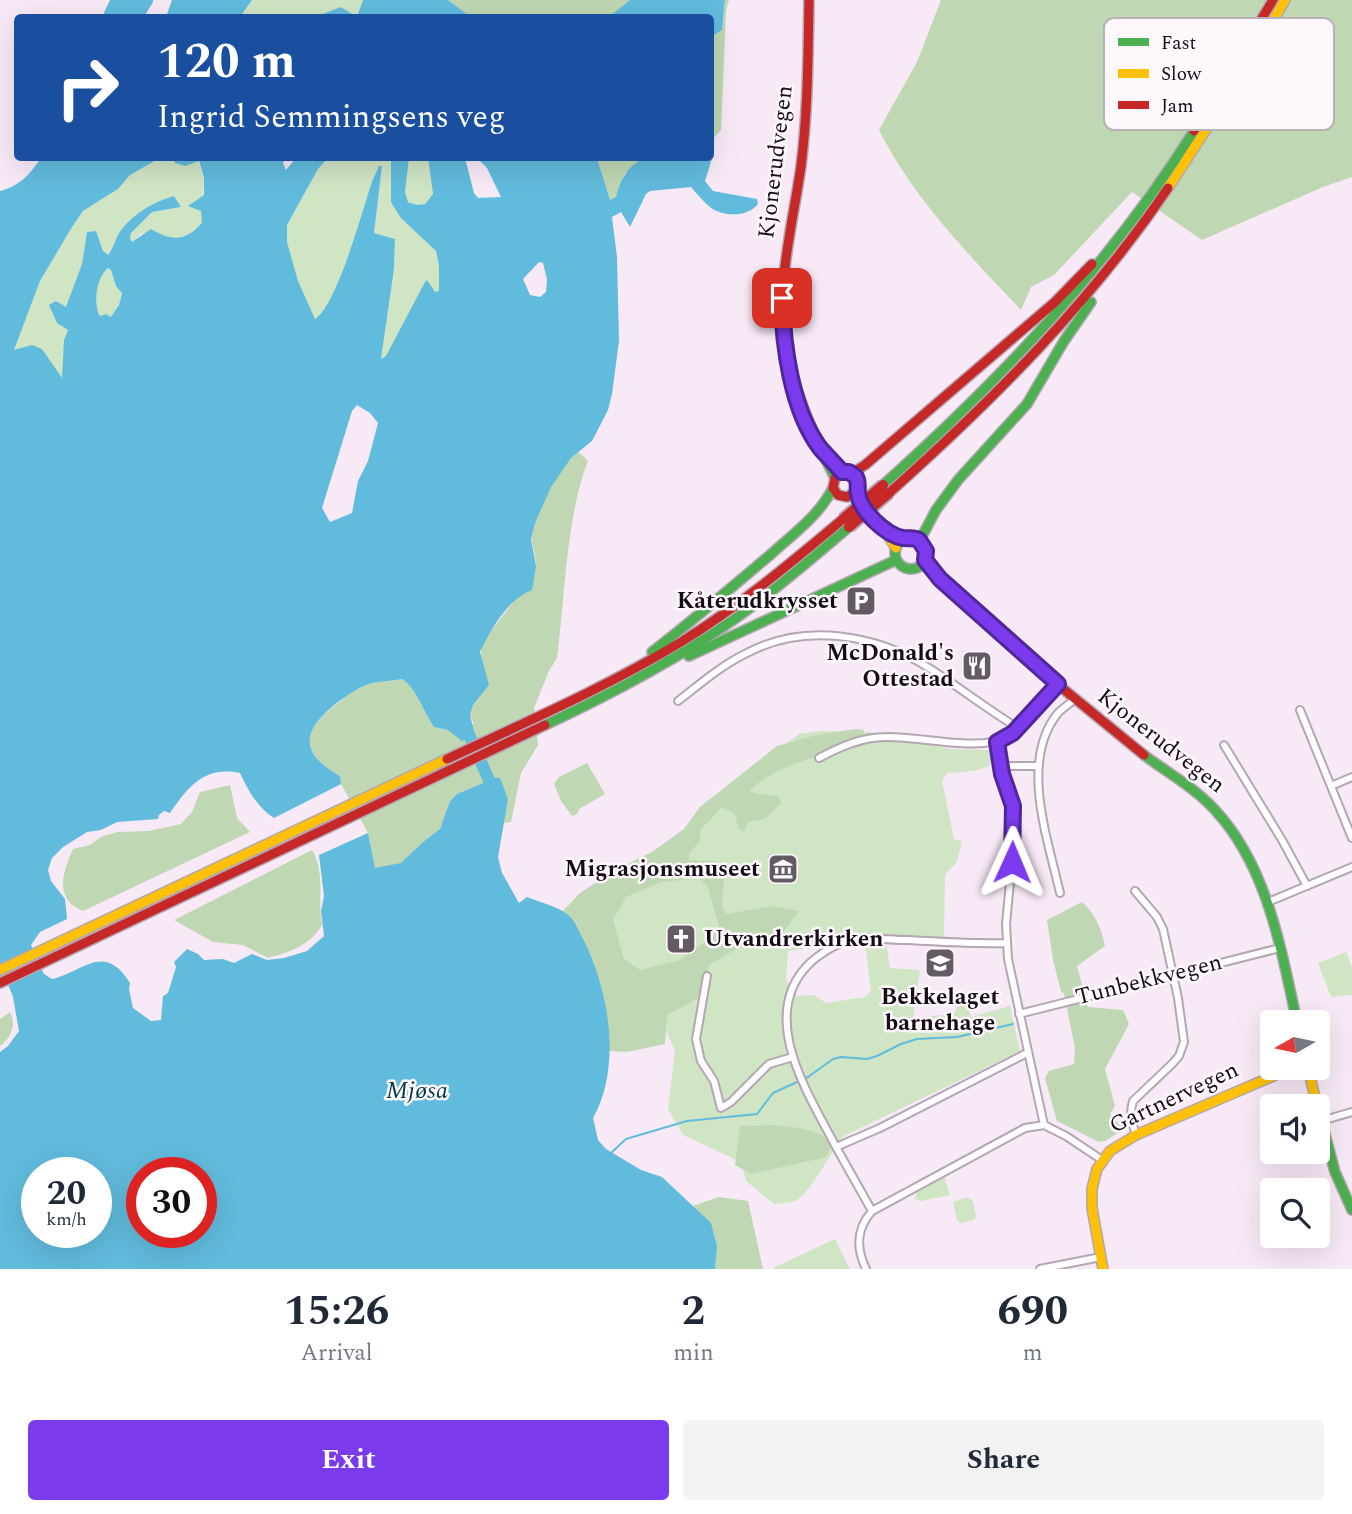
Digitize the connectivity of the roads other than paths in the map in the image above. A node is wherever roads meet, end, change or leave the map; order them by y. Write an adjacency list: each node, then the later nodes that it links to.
1 (809, 0): 10 (main road, Kjonerudvegen)
2 (1273, 0): 4 (main road)
3 (1285, 0): 5 (main road)
4 (1262, 18)
5 (1274, 18)
6 (1196, 130): 8 (main road)
7 (1208, 130): 9 (main road)
8 (1126, 231): 10 (main road); 11 (main road)
9 (1108, 272): 11 (main road); 13 (main road)
10 (840, 478): 12 (main road); 12 (main road, Kjonerudvegen); 17 (main road)
11 (886, 489): 17 (main road, bridge)
12 (852, 494): 14 (main road, Kjonerudvegen)
13 (919, 540): 14 (main road); 16 (main road)
14 (900, 543): 15 (main road, Kjonerudvegen)
15 (897, 560): 16 (main road, Kjonerudvegen); 17 (main road)
16 (922, 563): 18 (main road, Kjonerudvegen)
17 (634, 675): 38 (main road)
18 (1058, 684): 19 (main road, Kjonerudvegen); 22 (street)
19 (1074, 699): 27 (street); 35 (main road, Kjonerudvegen)
20 (678, 701): 22 (street)
21 (1300, 710): 29 (street)
22 (1018, 728): 23 (street)
23 (997, 742): 25 (street); 26 (street)
24 (1224, 745): 32 (street)
25 (819, 758)
26 (1000, 766): 27 (street); 36 (street)
27 (1037, 766): 34 (street)
28 (1352, 777): 29 (street)
29 (1331, 786): 30 (street)
30 (1352, 838)
31 (1352, 867): 32 (street)
32 (1307, 886): 35 (street)
33 (1135, 891): 40 (street)
34 (1060, 893)
35 (1268, 902): 37 (main road, Kjonerudvegen)
36 (1007, 943): 44 (street); 46 (street)
37 (1280, 948): 40 (street, Tunbekkvegen); 43 (main road, Kjonerudvegen)
38 (50, 953): 39 (main road); 42 (main road)
39 (0, 970)
40 (1174, 975): 44 (street, Tunbekkvegen); 51 (street)
41 (707, 976): 46 (street)
42 (0, 983)
43 (1294, 1010)
44 (1019, 1014): 45 (street)
45 (1027, 1053): 50 (street); 52 (street)
46 (793, 1057): 52 (street)
47 (1265, 1080): 51 (main road, Gartnervegen)
48 (1352, 1112): 49 (street)
49 (1330, 1118)
50 (1044, 1125): 54 (street); 56 (street)
51 (1136, 1135): 54 (main road, Gartnervegen)
52 (836, 1147): 56 (street)
53 (1330, 1154): 55 (main road)
54 (1102, 1160): 57 (main road, Gartnervegen)
55 (1352, 1210)
56 (872, 1211): 58 (street)
57 (1101, 1257): 59 (street); 60 (main road, Gartnervegen)
58 (866, 1269)
59 (1040, 1269)
60 (1103, 1269)

